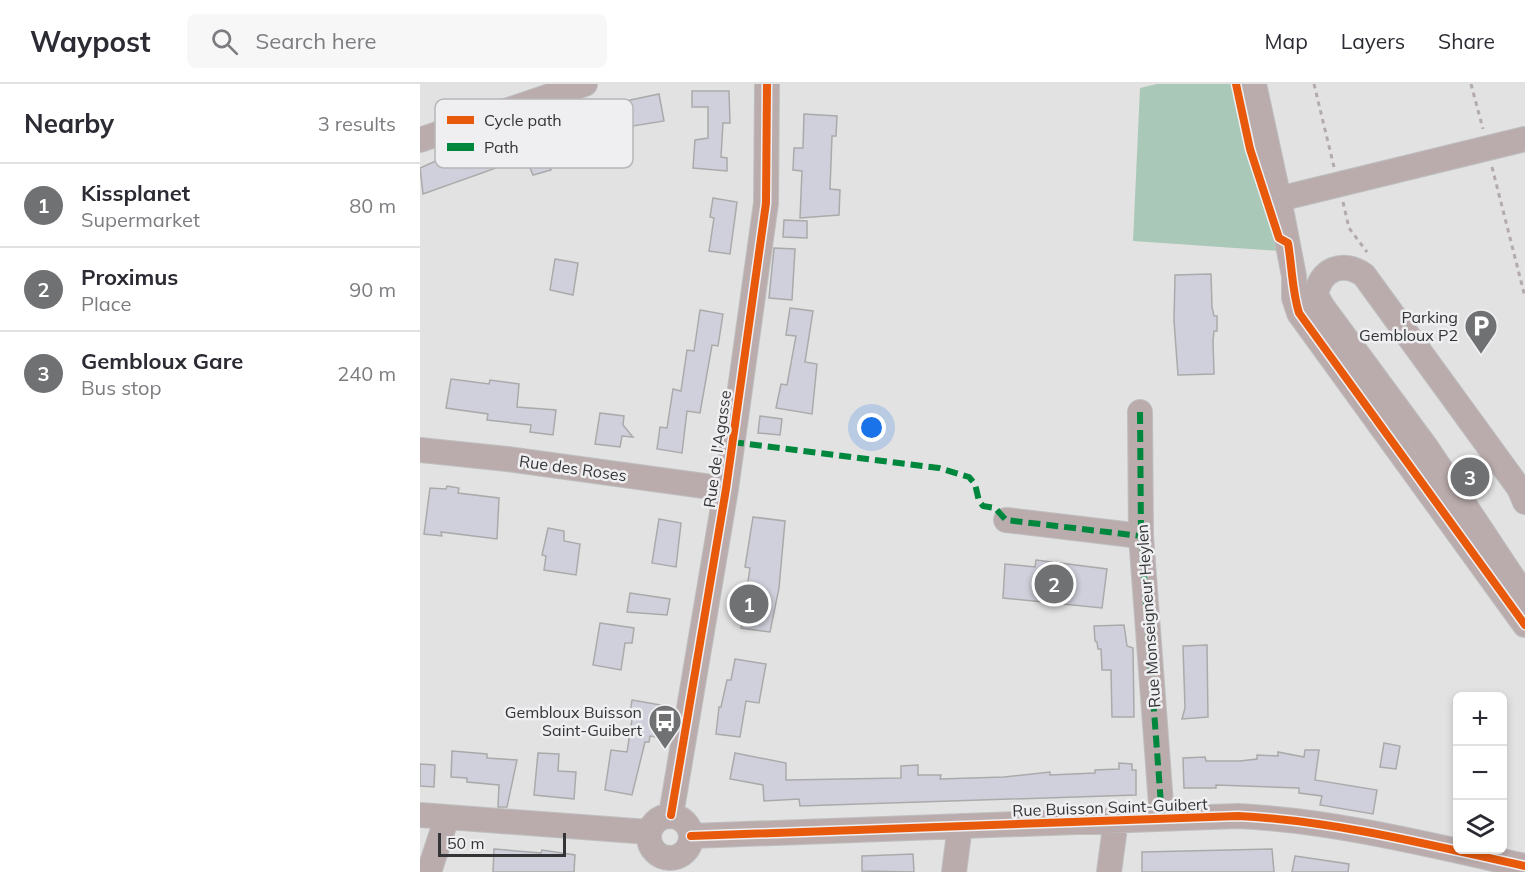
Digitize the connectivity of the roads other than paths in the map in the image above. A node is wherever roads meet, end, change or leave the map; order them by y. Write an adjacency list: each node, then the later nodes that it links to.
1 (585, 84): 4 (street)
2 (767, 84): 11 (street, Rue de l'Agasse)
3 (1254, 84): 8 (street)
4 (541, 99)
5 (435, 135): 7 (street)
6 (1525, 139): 8 (street)
7 (420, 140)
8 (1279, 200): 16 (street)
9 (1140, 412): 14 (street, Rue Monseigneur Heylen)
10 (420, 450): 11 (street, Rue des Roses)
11 (726, 489): 18 (street, Rue de l'Agasse)
12 (1525, 502): 15 (street)
13 (1006, 520): 14 (street)
14 (1141, 536): 20 (street, Rue Monseigneur Heylen)
15 (1525, 596)
16 (1525, 625)
17 (420, 815): 19 (street)
18 (671, 815): 23 (street); 24 (street)
19 (447, 817): 23 (street); 27 (street)
20 (1162, 819): 21 (street, Rue Buisson Saint-Guibert); 26 (street, Rue Buisson Saint-Guibert)
21 (1116, 820): 22 (street, Rue Buisson Saint-Guibert); 29 (street)
22 (960, 826): 24 (street, Rue Buisson Saint-Guibert); 28 (street)
23 (649, 832): 25 (street)
24 (691, 836): 25 (street)
25 (667, 865)
26 (1525, 866)
27 (429, 872)
28 (954, 872)
29 (1109, 872)

